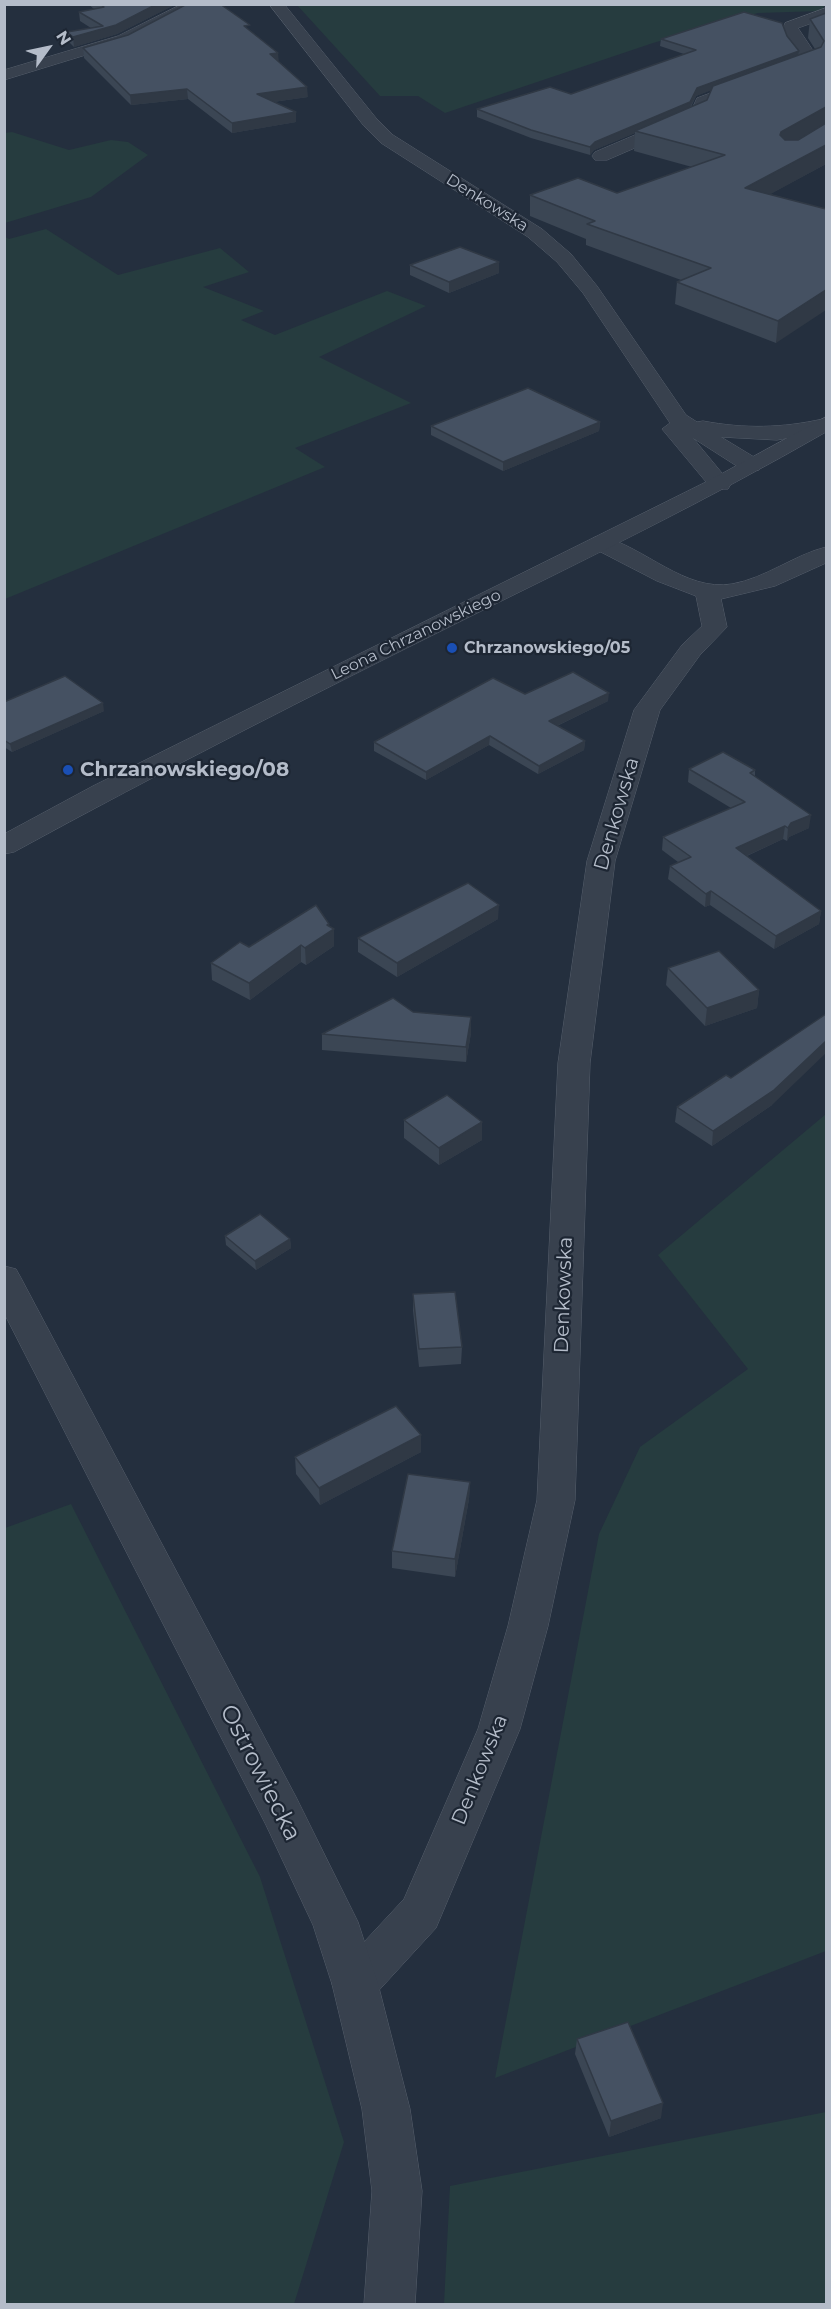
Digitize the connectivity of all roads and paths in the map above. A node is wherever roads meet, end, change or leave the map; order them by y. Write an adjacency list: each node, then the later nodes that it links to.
1 (195, 4): 4 (street)
2 (276, 4): 6 (street, Denkowska)
3 (826, 13): 5 (street)
4 (4, 75)
5 (601, 156)
6 (678, 420): 7 (street); 8 (street, Denkowska); 9 (street, Denkowska)
7 (825, 424): 8 (street, Leona Chrzanowskiego)
8 (751, 465): 9 (street, Leona Chrzanowskiego)
9 (720, 484): 10 (street, Leona Chrzanowskiego)
10 (601, 543): 12 (street); 13 (street, Leona Chrzanowskiego)
11 (826, 554): 12 (street)
12 (707, 592): 15 (street, Denkowska)
13 (4, 846)
14 (4, 1278): 15 (street, Ostrowiecka)
15 (355, 1984): 16 (street, Ostrowiecka)
16 (390, 2304)

